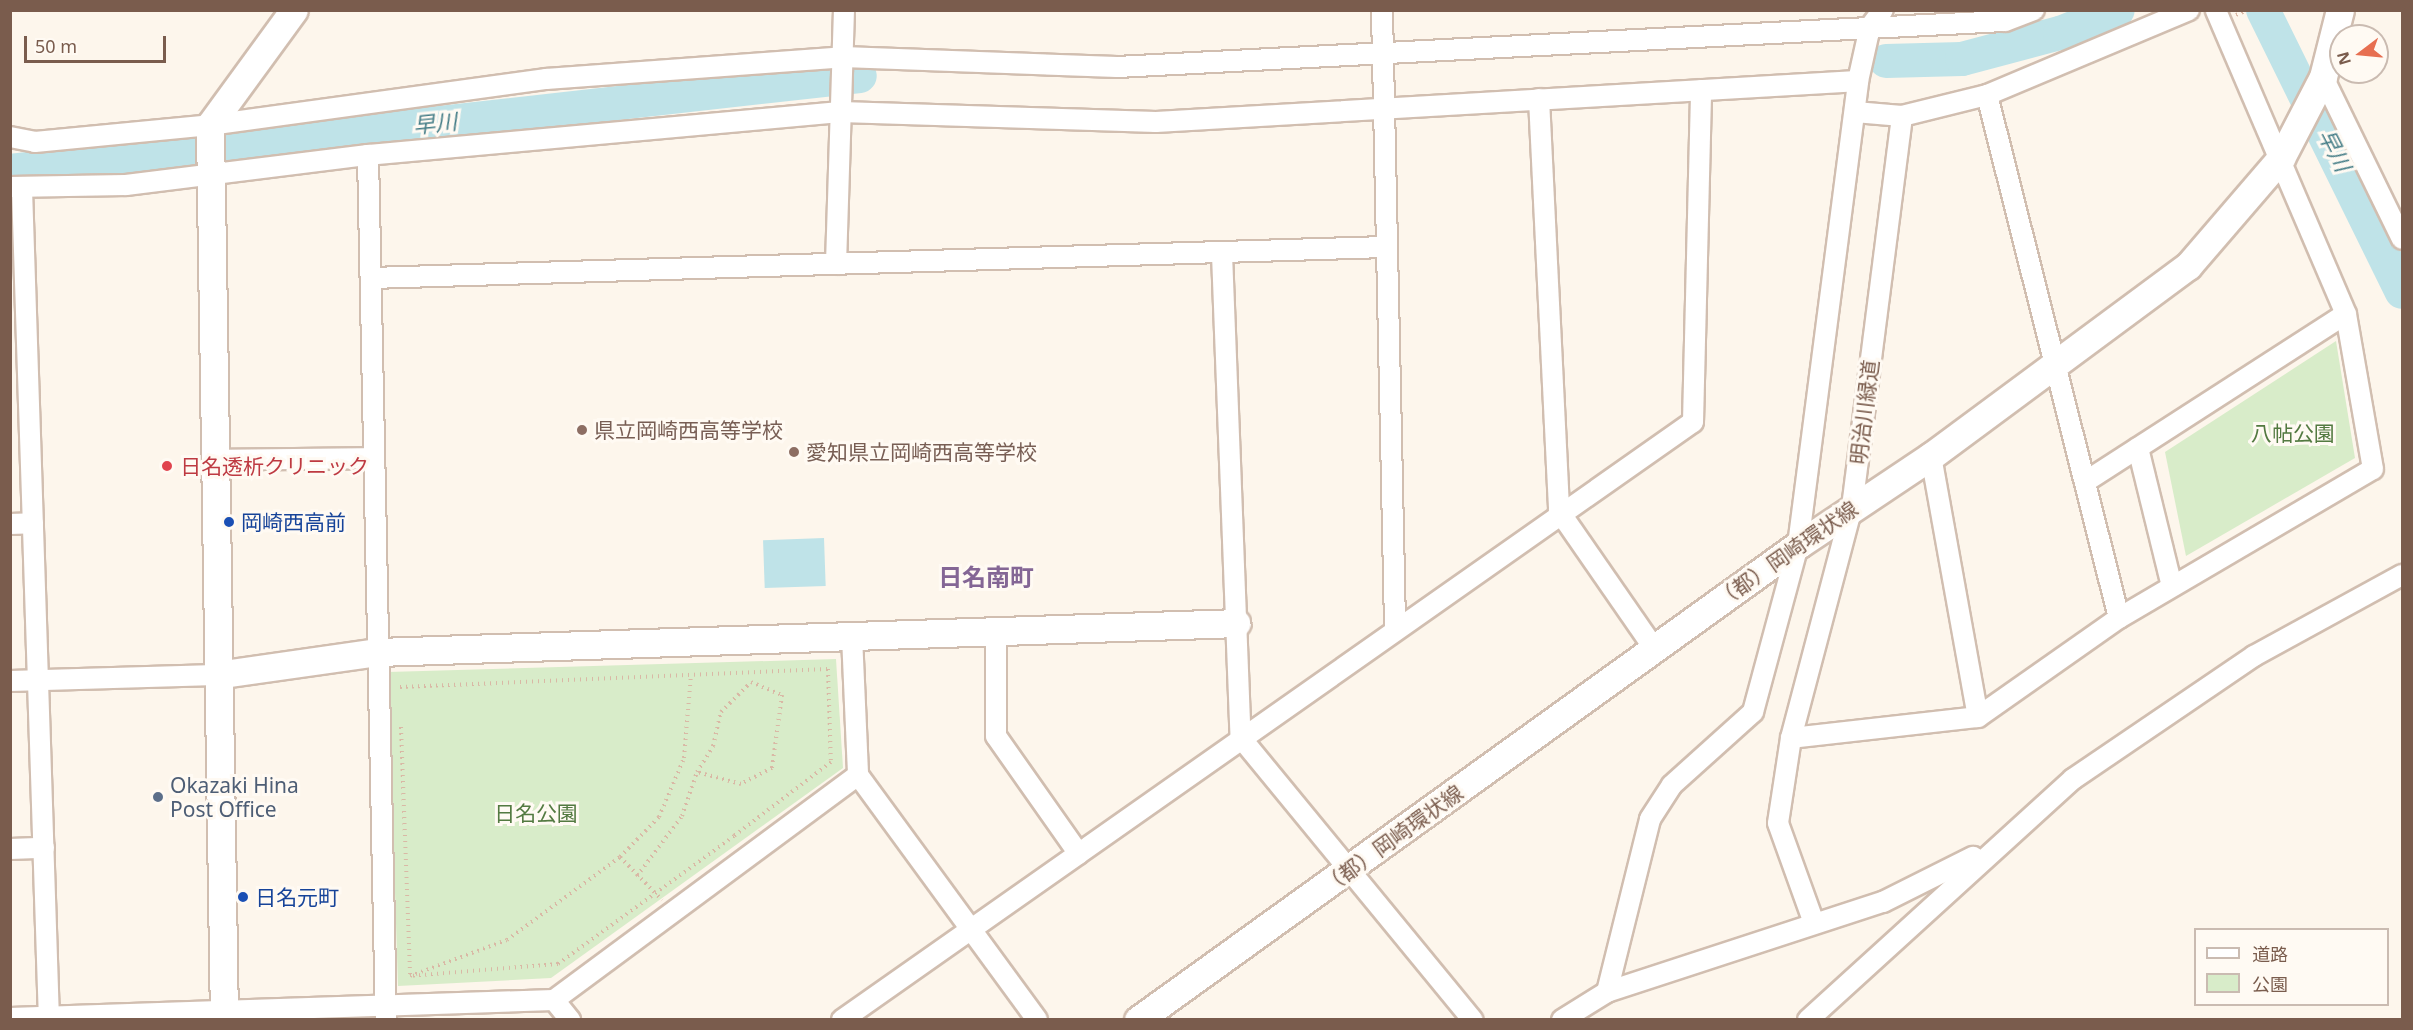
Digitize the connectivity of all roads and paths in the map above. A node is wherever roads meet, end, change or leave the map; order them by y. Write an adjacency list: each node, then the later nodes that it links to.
1 (294, 10): 21 (street)
2 (844, 10): 11 (street)
3 (1382, 10): 10 (street)
4 (1883, 10): 9 (street)
5 (2034, 10): 9 (street)
6 (2188, 10): 15 (street)
7 (2216, 10): 24 (street)
8 (2340, 10): 12 (street, （都）岡崎環状線)
9 (1870, 27): 10 (street); 13 (street)
10 (1382, 55): 11 (street); 17 (street)
11 (843, 57): 18 (street); 21 (street)
12 (2323, 77): 24 (street, （都）岡崎環状線); 27 (street)
13 (1858, 81): 14 (street); 19 (street)
14 (1701, 90): 16 (street); 41 (street)
15 (1987, 95): 20 (street); 33 (street)
16 (1539, 99): 17 (street); 41 (street)
17 (1383, 107): 18 (street); 28 (street)
18 (841, 112): 23 (street); 30 (street)
19 (1854, 112): 20 (street); 44 (street)
20 (1902, 116): 40 (street, 明治川緑道)
21 (210, 125): 22 (street); 25 (street)
22 (10, 137)
23 (368, 155): 25 (street); 31 (street)
24 (2281, 158): 32 (street); 33 (street, （都）岡崎環状線)
25 (209, 174): 26 (street); 38 (street)
26 (16, 188): 34 (street)
27 (2401, 231)
28 (1383, 247): 29 (street); 49 (street)
29 (1222, 254): 30 (street); 48 (street)
30 (836, 264): 31 (street)
31 (370, 278): 37 (street)
32 (2346, 314): 35 (street); 46 (street)
33 (2055, 363): 36 (street, （都）岡崎環状線); 39 (street)
34 (19, 366): 42 (street)
35 (2138, 448): 39 (street); 46 (street)
36 (1931, 456): 40 (street, （都）岡崎環状線); 59 (street)
37 (374, 458): 38 (street); 53 (street)
38 (214, 460): 55 (street)
39 (2085, 482): 47 (street)
40 (1852, 507): 44 (street, （都）岡崎環状線); 62 (street, 明治川緑道)
41 (1559, 511): 49 (street); 52 (street)
42 (33, 523): 43 (street); 56 (street)
43 (10, 524)
44 (1798, 545): 52 (street, （都）岡崎環状線); 76 (street)
45 (2403, 575): 65 (street)
46 (2172, 586): 47 (street)
47 (2119, 618): 59 (street)
48 (1237, 623): 50 (street); 61 (street)
49 (1395, 627): 61 (street)
50 (996, 631): 51 (street); 68 (street)
51 (852, 636): 53 (street); 64 (street)
52 (1654, 648): 70 (street, （都）岡崎環状線)
53 (378, 651): 55 (street); 78 (street)
54 (691, 674): 58 (path); 69 (path); 75 (path)
55 (216, 675): 56 (street); 79 (street)
56 (38, 680): 57 (street); 66 (street)
57 (10, 681)
58 (400, 694)
59 (1978, 717): 62 (street)
60 (401, 718): 75 (path)
61 (1241, 738): 68 (street); 70 (street)
62 (1791, 738): 73 (street, 明治川緑道)
63 (697, 772): 63 (path); 71 (path)
64 (858, 775): 72 (street); 74 (street)
65 (1999, 844): 73 (street); 88 (street)
66 (44, 848): 67 (street); 81 (street)
67 (10, 849)
68 (1079, 854): 74 (street)
69 (620, 857): 72 (path); 75 (path)
70 (1349, 872): 85 (street, （都）岡崎環状線); 86 (street)
71 (637, 877)
72 (673, 911): 77 (street)
73 (1814, 923): 76 (street)
74 (971, 930): 83 (street); 84 (street)
75 (410, 976)
76 (1607, 992): 87 (street)
77 (555, 1000): 78 (street); 82 (street)
78 (386, 1013): 79 (street)
79 (224, 1016): 81 (street)
80 (10, 1017): 81 (street)
81 (49, 1018)
82 (570, 1020)
83 (842, 1020)
84 (1037, 1020)
85 (1138, 1020)
86 (1473, 1020)
87 (1562, 1020)
88 (1808, 1020)

